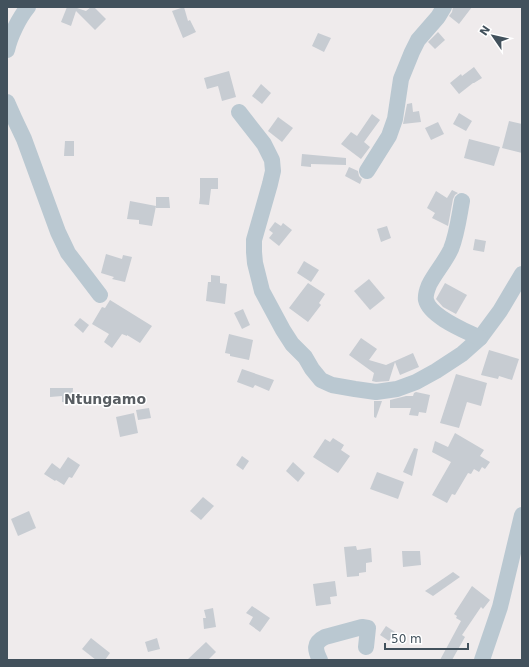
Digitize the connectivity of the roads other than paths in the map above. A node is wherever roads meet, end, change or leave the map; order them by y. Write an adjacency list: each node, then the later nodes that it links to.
1 (28, 7): 3 (street)
2 (444, 7): 6 (street)
3 (7, 50)
4 (7, 102): 9 (street)
5 (239, 112): 10 (street)
6 (367, 171)
7 (462, 201): 10 (street)
8 (522, 274): 10 (street)
9 (100, 295)
10 (480, 338)
11 (522, 515): 12 (street)
12 (519, 544): 14 (street)
13 (366, 647): 15 (street)
14 (484, 659)
15 (320, 660)

